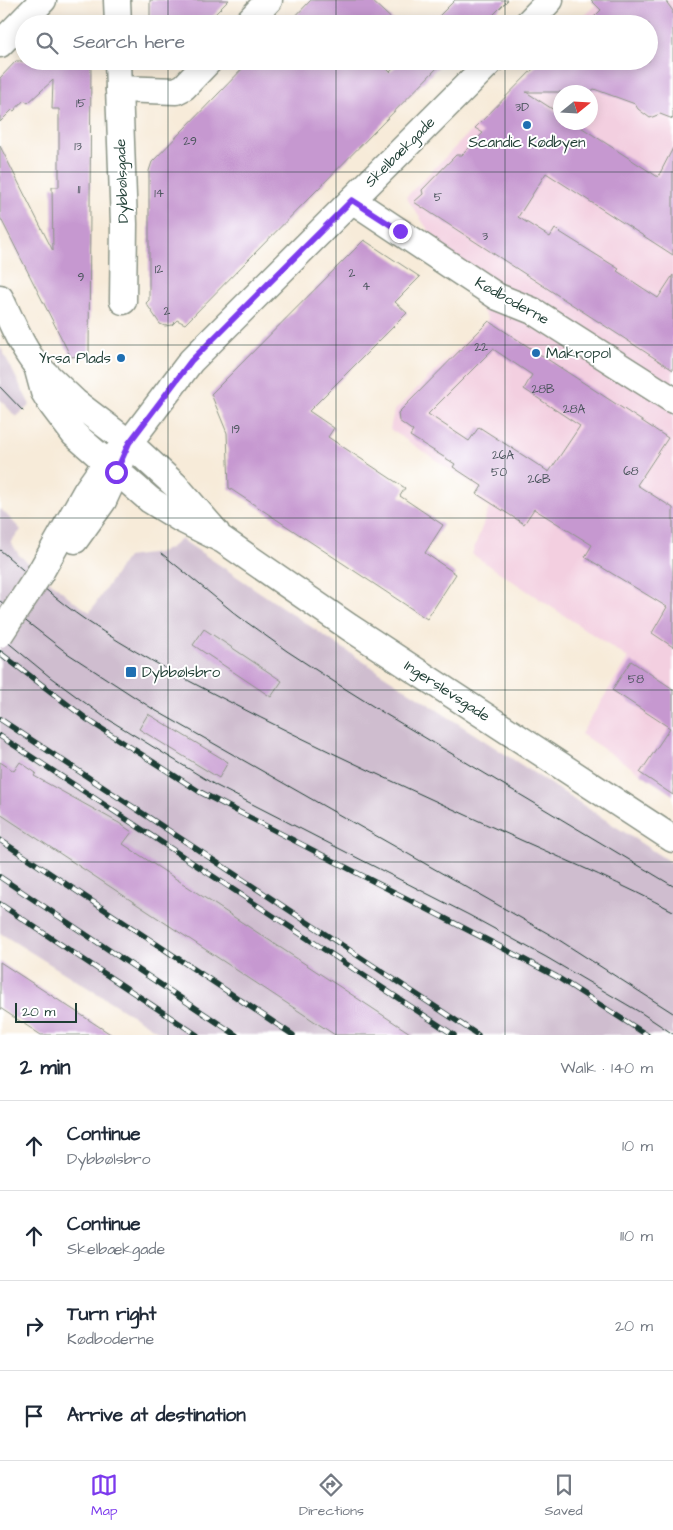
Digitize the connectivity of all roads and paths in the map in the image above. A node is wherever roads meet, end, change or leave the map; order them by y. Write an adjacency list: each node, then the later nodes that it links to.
1 (43, 0): 5 (street)
2 (117, 0): 6 (street)
3 (269, 0): 7 (street)
4 (550, 0): 8 (street)
5 (28, 15)
6 (118, 15)
7 (255, 15)
8 (536, 15)
9 (15, 29): 10 (street)
10 (0, 44)
11 (118, 70): 14 (street, Dybbølsgade)
12 (200, 70): 14 (street)
13 (482, 70): 15 (street, Skelbækgade)
14 (119, 89): 17 (street, Dybbølsgade)
15 (352, 200): 19 (street, Kødboderne); 20 (street, Skelbækgade)
16 (0, 298): 18 (street, Ingerslevsgade)
17 (123, 301)
18 (37, 366): 20 (street, Ingerslevsgade); 21 (street, Ingerslevsgade)
19 (673, 400)
20 (129, 443): 21 (street); 22 (street, Ingerslevsgade)
21 (111, 467): 22 (street, Ingerslevsgade); 23 (street, bridge)
22 (223, 540): 24 (street, Ingerslevsgade)
23 (0, 634)
24 (673, 839)

